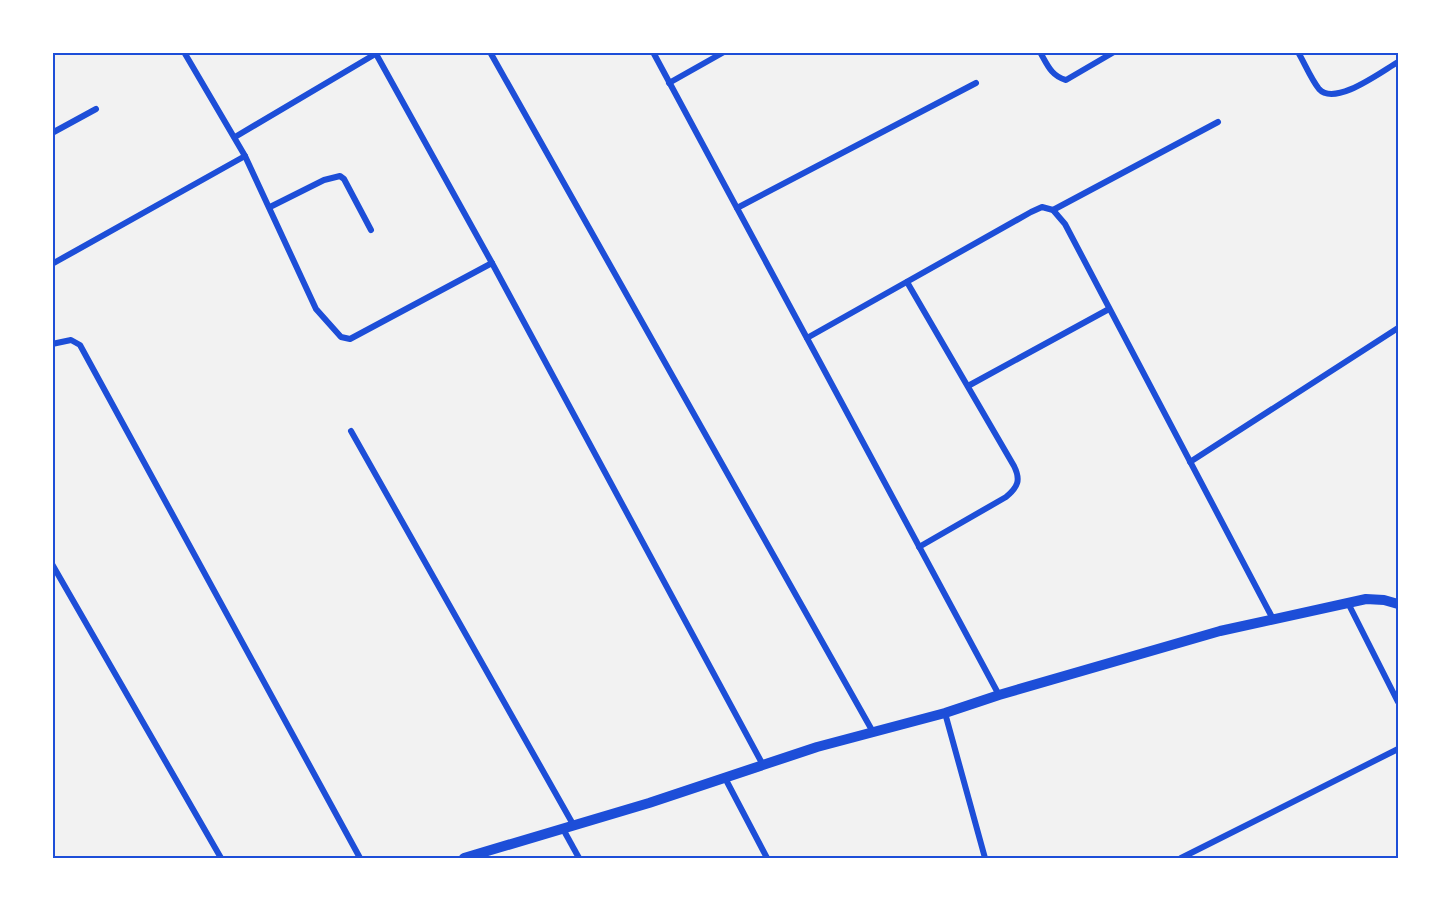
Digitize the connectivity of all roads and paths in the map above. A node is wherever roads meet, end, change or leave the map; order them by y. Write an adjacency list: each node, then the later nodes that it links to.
1 (184, 52): 15 (street)
2 (490, 52): 39 (street)
3 (652, 52): 11 (street)
4 (724, 52): 11 (street)
5 (1040, 52): 6 (street)
6 (1114, 52)
7 (1298, 52): 9 (street)
8 (376, 53): 15 (street); 22 (street)
9 (1398, 62)
10 (976, 82): 18 (street)
11 (669, 83): 18 (street)
12 (96, 109): 14 (street)
13 (1218, 122): 19 (street)
14 (52, 132)
15 (235, 137): 16 (street)
16 (245, 156): 17 (street); 21 (street)
17 (270, 207): 20 (street); 22 (street)
18 (737, 208): 26 (street)
19 (1053, 210): 23 (street); 24 (street)
20 (371, 230)
21 (52, 264)
22 (492, 264): 41 (street)
23 (908, 282): 26 (street); 28 (street)
24 (1109, 309): 28 (street); 30 (street)
25 (1398, 328): 30 (street)
26 (807, 338): 31 (street)
27 (52, 344): 45 (street)
28 (968, 386): 31 (street)
29 (351, 431): 43 (street)
30 (1190, 462): 35 (street)
31 (919, 547): 36 (street)
32 (52, 564): 44 (street)
33 (1347, 602): 34 (street); 35 (street); 37 (street)
34 (1398, 604)
35 (1274, 619): 36 (street)
36 (999, 695): 38 (street)
37 (1398, 702)
38 (945, 713): 39 (street); 49 (street)
39 (873, 733): 41 (street)
40 (1398, 748): 50 (street)
41 (763, 765): 42 (street)
42 (725, 778): 43 (street); 48 (street)
43 (569, 827): 46 (street); 47 (street)
44 (221, 858)
45 (360, 858)
46 (464, 858)
47 (579, 858)
48 (767, 858)
49 (985, 858)
50 (1181, 858)

